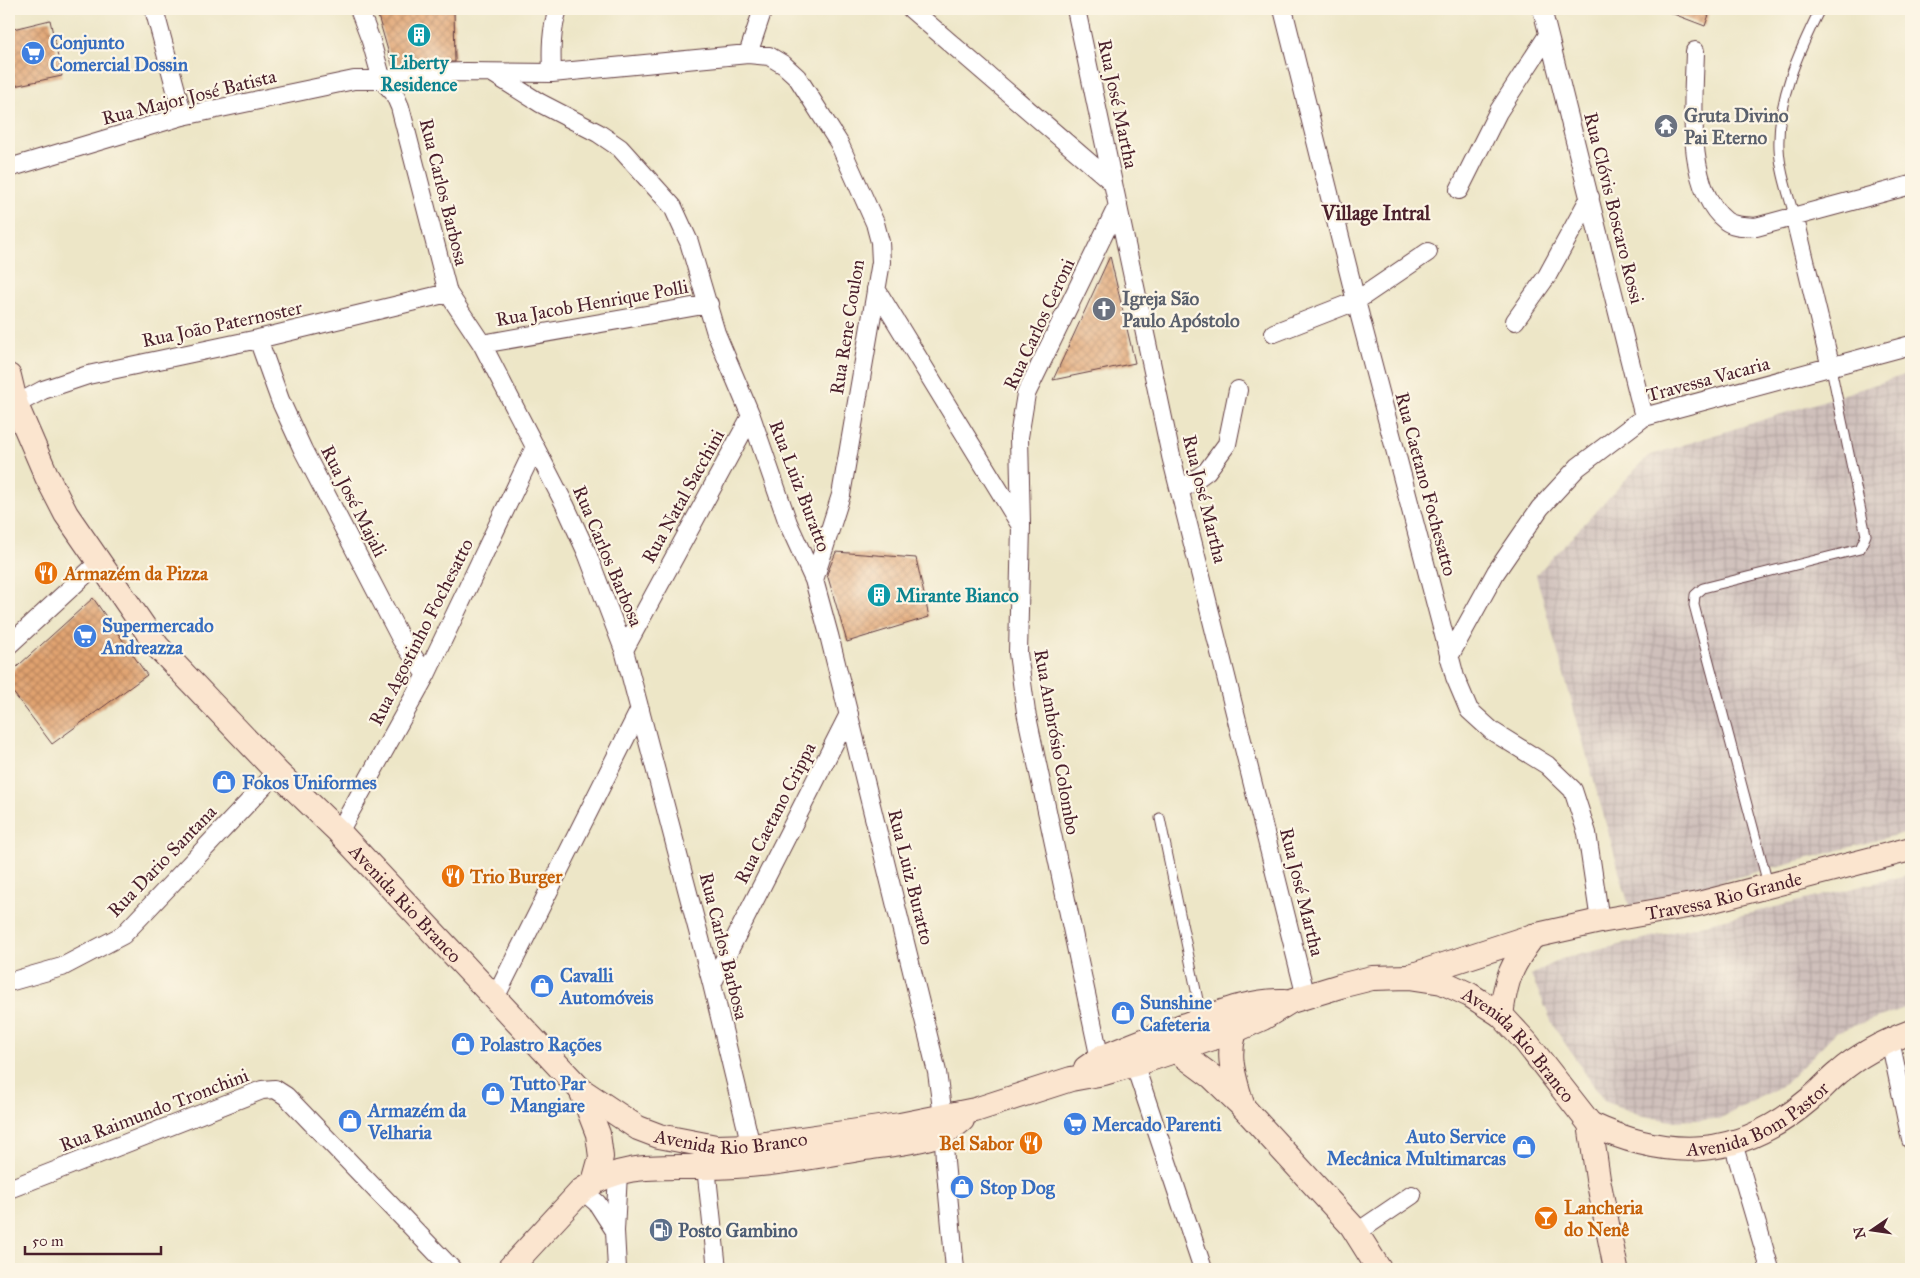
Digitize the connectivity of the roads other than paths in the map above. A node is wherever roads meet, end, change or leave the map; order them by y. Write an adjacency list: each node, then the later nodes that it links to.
1 (154, 9): 16 (street)
2 (359, 9): 15 (street, Rua Carlos Barbosa)
3 (558, 9): 13 (street)
4 (763, 9): 12 (street)
5 (911, 9): 18 (street)
6 (1076, 9): 18 (street, Rua José Martha)
7 (1283, 9): 27 (street, Rua Caetano Fochesatto)
8 (1542, 9): 10 (street, Rua Clóvis Boscaro Rossi)
9 (1820, 9): 23 (lane)
10 (1548, 35): 20 (street); 21 (street, Rua Clóvis Boscaro Rossi)
11 (1695, 51): 23 (street)
12 (748, 54): 13 (street, Rua Rene Coulon); 25 (street, Rua Rene Coulon)
13 (552, 73): 14 (street, Rua Rene Coulon)
14 (493, 74): 15 (street, Rua Luiz Buratto); 28 (street, Rua Luiz Buratto)
15 (382, 80): 16 (street, Rua Major José Batista); 26 (street, Rua Carlos Barbosa)
16 (183, 116): 17 (street, Rua Major José Batista)
17 (9, 168)
18 (1113, 183): 22 (street, Rua José Martha)
19 (1911, 184): 23 (street)
20 (1459, 190)
21 (1590, 197): 29 (street); 39 (street, Rua Clóvis Boscaro Rossi)
22 (1118, 205): 41 (street, Rua José Martha); 42 (street, Rua Carlos Ceroni)
23 (1794, 215): 34 (street)
24 (1428, 252): 27 (street)
25 (876, 290): 42 (street); 44 (street, Rua Rene Coulon)
26 (448, 294): 31 (street, Rua João Paternoster); 32 (street, Rua Carlos Barbosa)
27 (1356, 302): 30 (street); 47 (street, Rua Caetano Fochesatto)
28 (708, 304): 32 (street, Rua Jacob Henrique Polli); 38 (street, Rua Luiz Buratto)
29 (1515, 321)
30 (1274, 333)
31 (258, 339): 37 (street, Rua João Paternoster); 48 (street, Rua José Majali)
32 (482, 344): 40 (street, Rua Carlos Barbosa)
33 (1911, 345): 34 (street, Travessa Vacaria)
34 (1831, 368): 39 (street, Travessa Vacaria); 55 (lane)
35 (9, 376): 37 (main road, Avenida Rio Branco)
36 (1238, 390): 41 (street)
37 (12, 407): 43 (main road, Avenida Rio Branco)
38 (751, 416): 44 (street, Rua Luiz Buratto); 46 (street, Rua Natal Sacchini)
39 (1644, 417): 47 (street, Travessa Vacaria)
40 (534, 448): 46 (street, Rua Carlos Barbosa); 48 (street, Rua Agostinho Fochesatto)
41 (1180, 490): 62 (street, Rua José Martha)
42 (1021, 526): 69 (street, Rua Ambrósio Colombo)
43 (99, 562): 45 (street); 51 (main road, Avenida Rio Branco)
44 (814, 580): 50 (street, Rua Luiz Buratto)
45 (9, 645)
46 (624, 650): 49 (street, Rua Carlos Barbosa)
47 (1449, 657): 56 (street, Rua Caetano Fochesatto)
48 (426, 676): 53 (street, Rua Agostinho Fochesatto)
49 (640, 709): 60 (street, Rua Carlos Barbosa); 61 (street)
50 (849, 714): 60 (street, Rua Caetano Crippa); 72 (street, Rua Luiz Buratto)
51 (277, 772): 53 (main road, Avenida Rio Branco); 59 (street, Rua Dario Santana)
52 (1160, 818): 64 (lane)
53 (339, 832): 61 (main road, Avenida Rio Branco)
54 (1911, 848): 55 (main road, Travessa Rio Grande)
55 (1769, 886): 56 (main road, Travessa Rio Grande)
56 (1600, 921): 57 (main road, Travessa Rio Grande)
57 (1534, 936): 58 (main road, Travessa Rio Grande); 63 (main road)
58 (1409, 977): 62 (main road, Avenida Rio Branco); 63 (main road, Avenida Rio Branco)
59 (9, 982)
60 (712, 984): 76 (street, Rua Carlos Barbosa)
61 (495, 998): 70 (main road, Avenida Rio Branco)
62 (1290, 999): 64 (main road, Avenida Rio Branco); 65 (main road, Avenida Rio Branco)
63 (1501, 1016): 73 (main road, Avenida Rio Branco)
64 (1202, 1019): 68 (main road, Avenida Rio Branco)
65 (1234, 1031): 67 (main road, Avenida Rio Branco); 71 (main road)
66 (1900, 1036): 74 (street); 75 (main road, Avenida Bom Pastor)
67 (1176, 1050): 68 (main road, Avenida Rio Branco); 71 (main road)
68 (1132, 1055): 69 (main road, Avenida Rio Branco); 89 (street)
69 (1101, 1066): 72 (main road, Avenida Rio Branco)
70 (581, 1090): 76 (main road, Avenida Rio Branco); 79 (main road)
71 (1242, 1106): 83 (main road)
72 (944, 1124): 76 (main road, Avenida Rio Branco); 77 (main road, Avenida Rio Branco); 88 (street, Rua Luiz Buratto)
73 (1590, 1124): 75 (main road, Avenida Bom Pastor); 91 (main road, Avenida Rio Branco)
74 (1911, 1140)
75 (1733, 1143): 92 (street)
76 (751, 1146)
77 (706, 1167): 78 (main road, Avenida Rio Branco); 87 (street)
78 (618, 1173): 79 (main road, Avenida Rio Branco); 82 (street)
79 (588, 1186): 82 (street); 85 (main road)
80 (9, 1189): 84 (street, Rua Raimundo Tronchini)
81 (1412, 1195): 83 (street)
82 (615, 1231): 86 (street)
83 (1356, 1233): 90 (main road)
84 (452, 1269)
85 (509, 1269)
86 (617, 1269)
87 (717, 1269)
88 (955, 1269)
89 (1203, 1269)
90 (1379, 1269)
91 (1616, 1269)
92 (1770, 1269)

